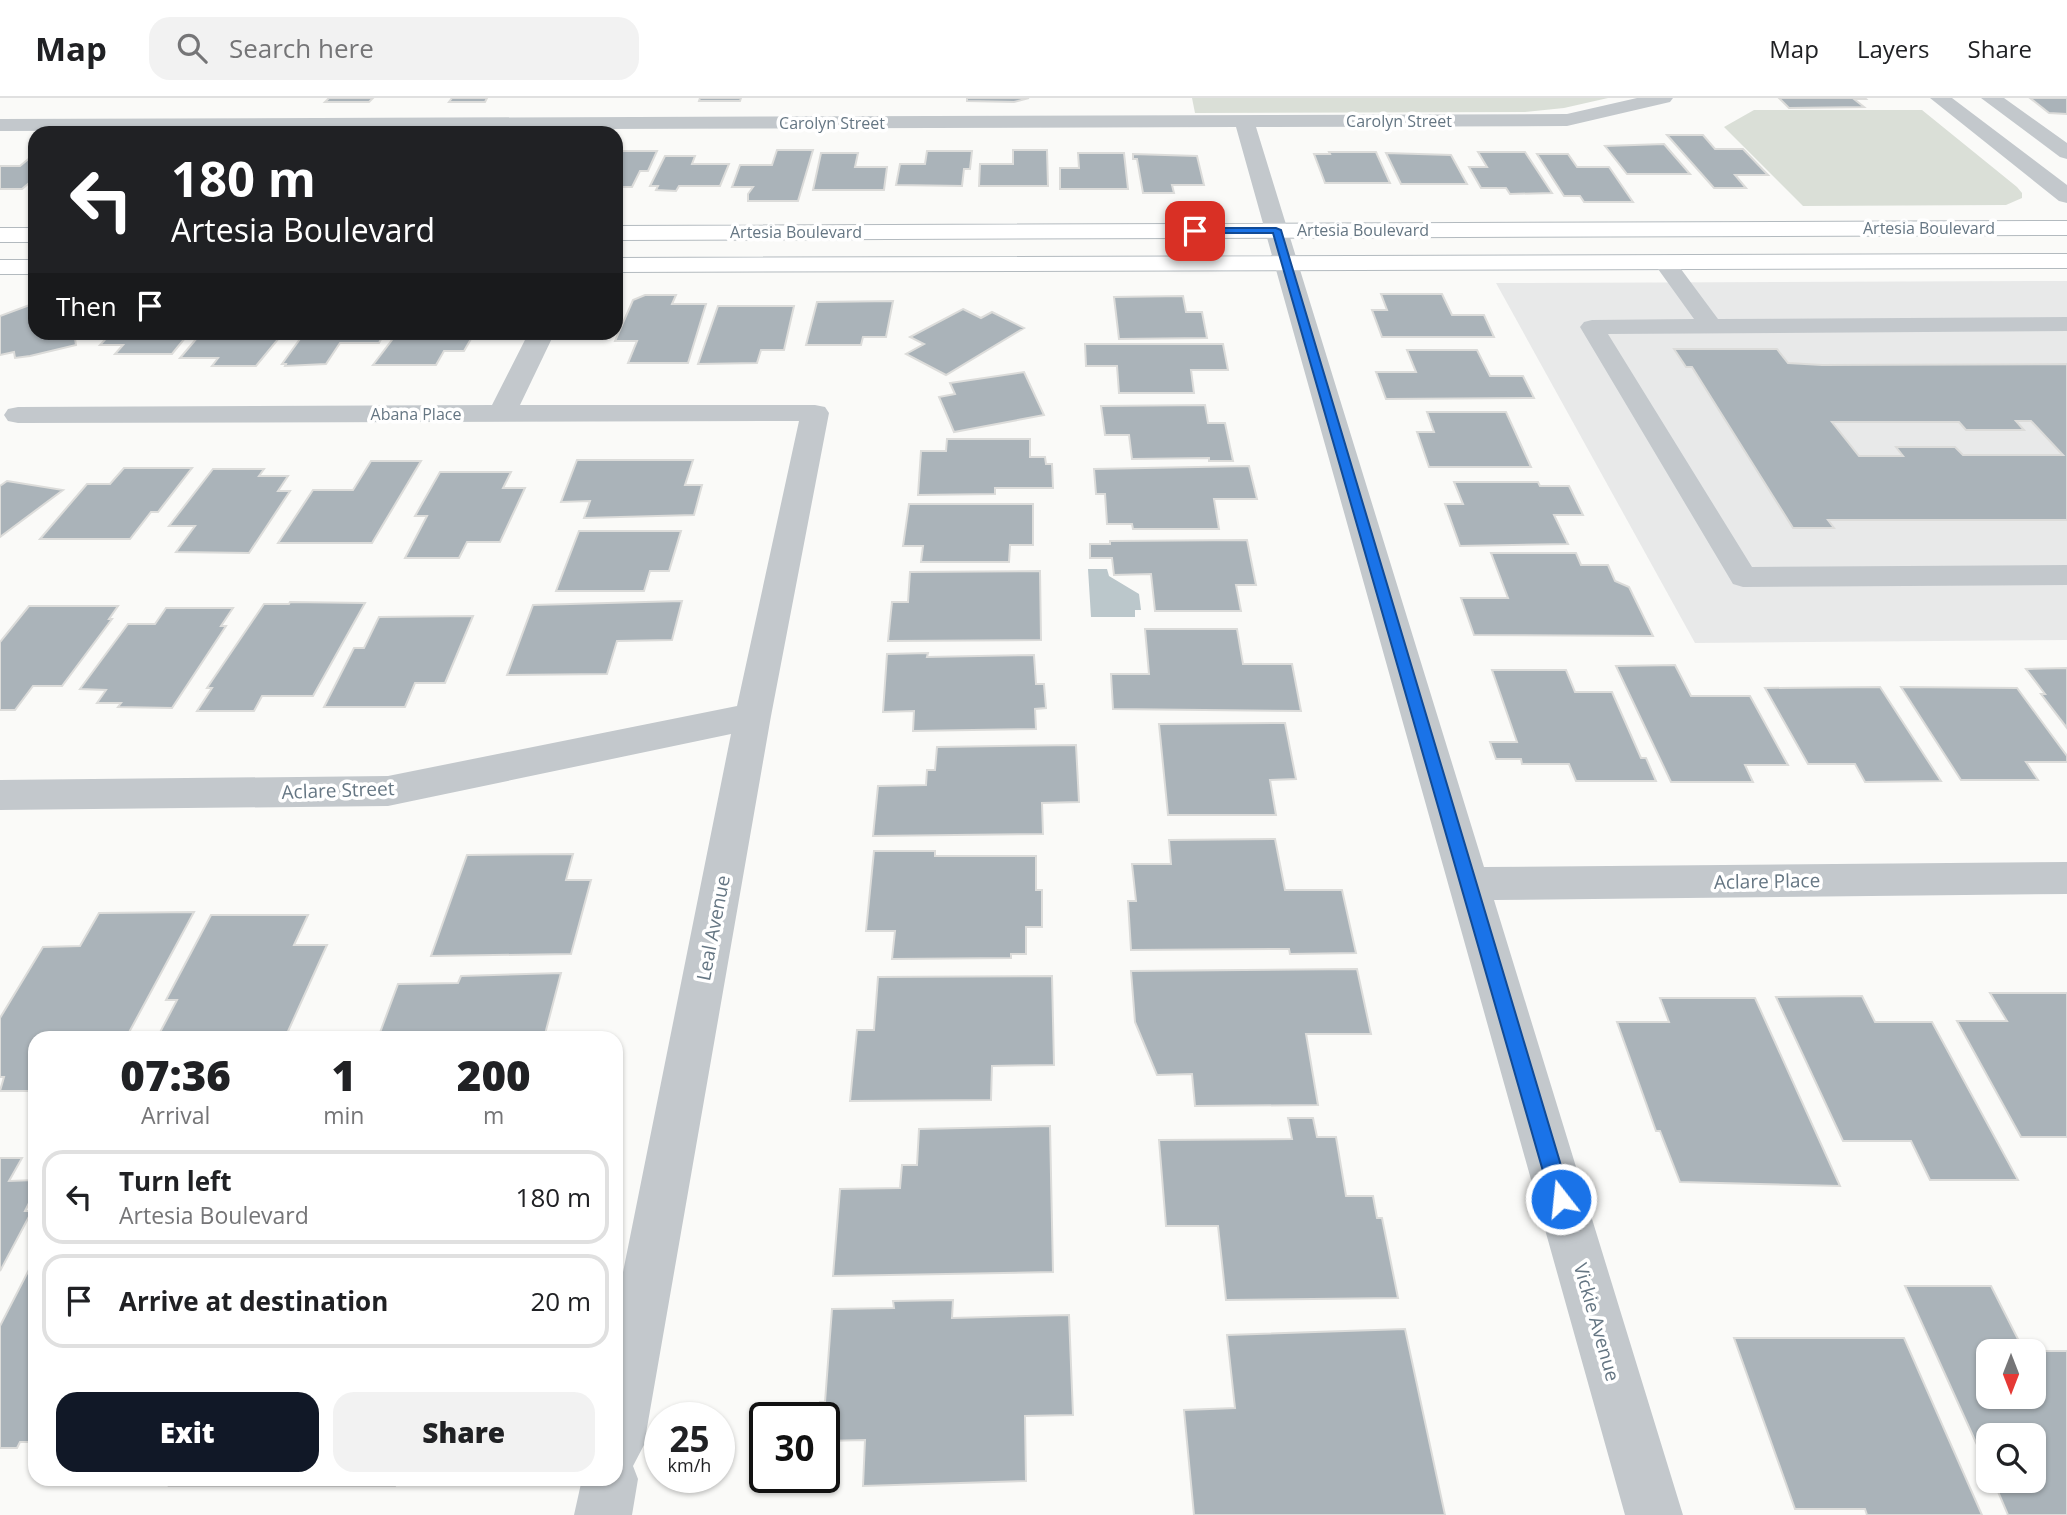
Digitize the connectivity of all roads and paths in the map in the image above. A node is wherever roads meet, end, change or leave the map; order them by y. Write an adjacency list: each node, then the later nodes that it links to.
1 (865, 98): 6 (street)
2 (1663, 98): 5 (street, Carolyn Street)
3 (1940, 98): 9 (street)
4 (1992, 98): 8 (street)
5 (1244, 121): 6 (street, Carolyn Street); 14 (street, Vickie Avenue)
6 (860, 123): 7 (street, Carolyn Street)
7 (0, 125)
8 (2067, 153)
9 (2067, 196)
10 (2067, 228): 14 (main road, Artesia Boulevard)
11 (623, 233): 14 (main road, Artesia Boulevard)
12 (28, 234): 13 (main road)
13 (0, 235)
14 (1281, 247): 16 (main road, Artesia Boulevard); 17 (main road, Artesia Boulevard); 30 (street, Vickie Avenue)
15 (2067, 261): 16 (main road, Artesia Boulevard)
16 (1664, 262): 21 (lane)
17 (623, 265)
18 (0, 267): 19 (main road)
19 (28, 267)
20 (2067, 324): 21 (lane)
21 (1711, 326): 26 (lane)
22 (538, 340): 24 (street)
23 (815, 413): 24 (street, Abana Place); 27 (street, Leal Avenue)
24 (502, 414): 25 (street, Abana Place)
25 (18, 415)
26 (2067, 575)
27 (752, 716): 28 (street, Aclare Street); 31 (street, Leal Avenue)
28 (0, 795)
29 (2067, 878): 30 (street, Aclare Place)
30 (1468, 884): 34 (street, Vickie Avenue)
31 (623, 1407)
32 (609, 1486): 33 (street)
33 (603, 1515)
34 (1654, 1515)

